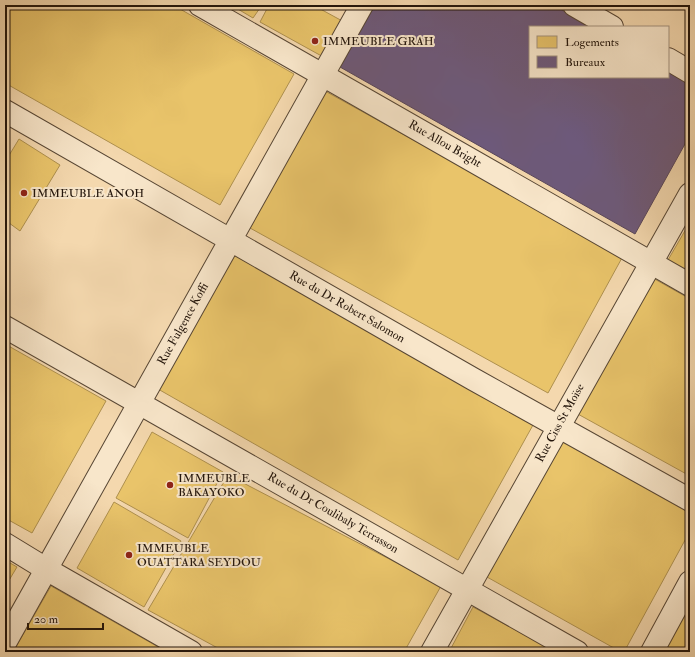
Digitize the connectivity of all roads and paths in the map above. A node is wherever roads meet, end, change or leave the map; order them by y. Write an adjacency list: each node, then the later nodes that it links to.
1 (200, 5): 7 (street, Rue Allou Bright)
2 (362, 5): 7 (street, Rue Fulgence Koffi)
3 (574, 5): 4 (street)
4 (610, 26)
5 (669, 60): 6 (street)
6 (690, 72)
7 (323, 74): 10 (street, Rue Fulgence Koffi); 11 (street, Rue Allou Bright)
8 (5, 110): 10 (street, Rue du Dr Robert Salomon)
9 (690, 194): 11 (street, Rue Ciss St Moïse)
10 (230, 240): 14 (street, Rue Fulgence Koffi); 15 (street, Rue du Dr Robert Salomon)
11 (651, 262): 12 (street, Rue Allou Bright); 15 (street, Rue Ciss St Moïse)
12 (690, 285)
13 (5, 328): 14 (street, Rue du Dr Coulibaly Terrasson)
14 (139, 403): 18 (street, Rue Fulgence Koffi); 20 (street, Rue du Dr Coulibaly Terrasson)
15 (558, 427): 16 (street, Rue du Dr Robert Salomon); 20 (street, Rue Ciss St Moïse)
16 (690, 500)
17 (5, 544): 18 (street)
18 (46, 570): 21 (street, Rue Fulgence Koffi); 22 (street)
19 (690, 582): 25 (street)
20 (467, 590): 23 (street, Rue Ciss St Moïse); 24 (street, Rue du Dr Coulibaly Terrasson)
21 (5, 644)
22 (191, 652)
23 (432, 652)
24 (576, 652)
25 (652, 652)

